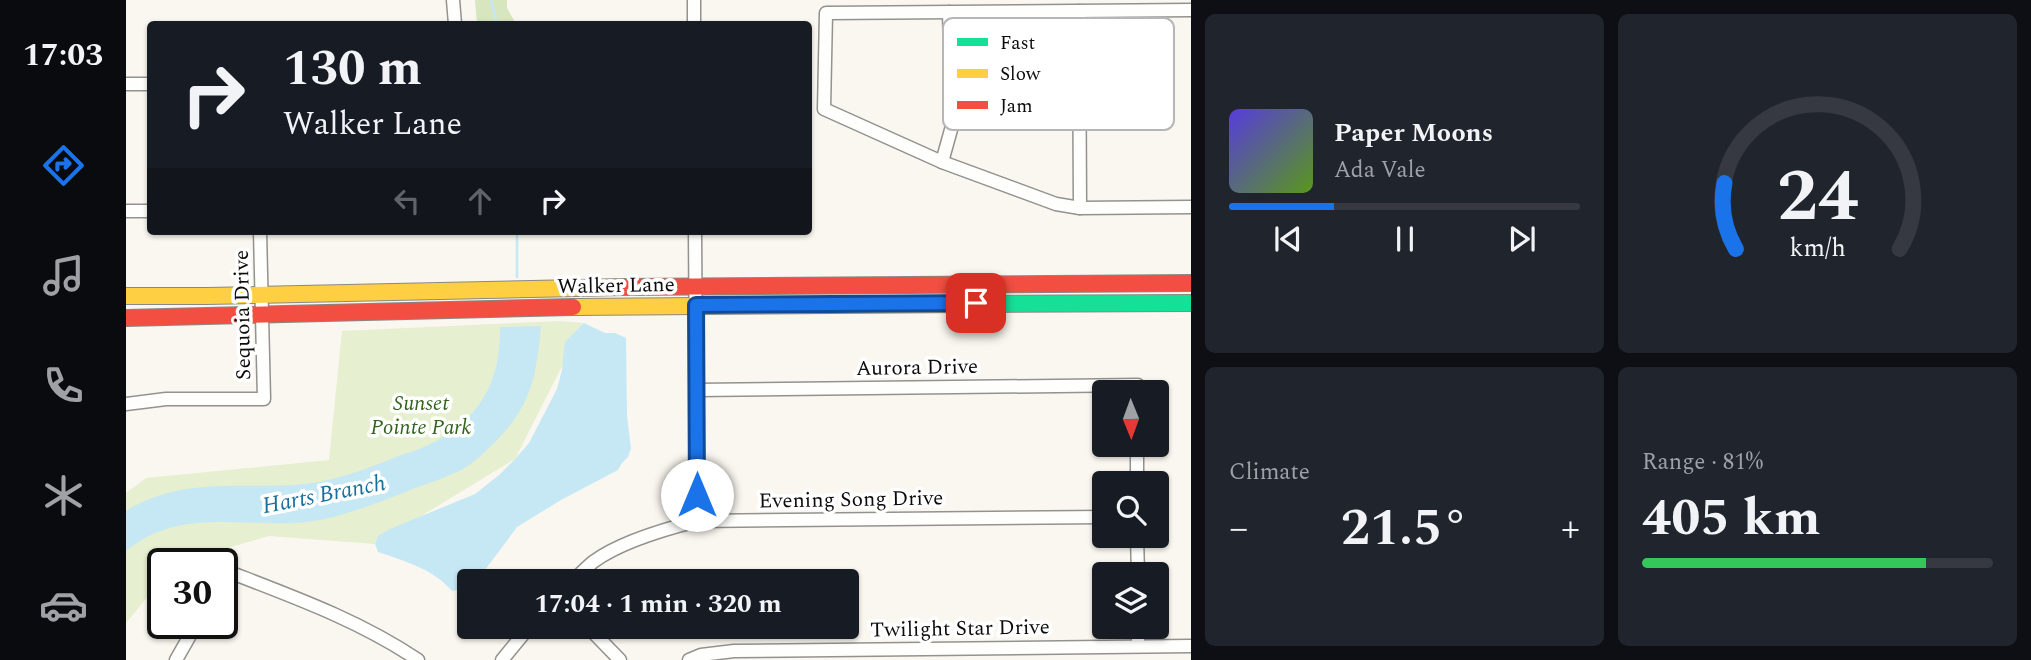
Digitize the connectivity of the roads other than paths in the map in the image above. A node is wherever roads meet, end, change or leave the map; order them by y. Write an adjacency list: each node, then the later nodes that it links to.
1 (453, 0): 8 (street)
2 (694, 0): 9 (street)
3 (1191, 10): 4 (street)
4 (1079, 11): 5 (street); 7 (street)
5 (949, 12): 6 (street); 14 (street)
6 (949, 18)
7 (1079, 18)
8 (454, 21)
9 (694, 21)
10 (147, 83): 11 (street)
11 (126, 84)
12 (951, 130): 14 (street)
13 (1080, 130): 16 (street)
14 (942, 162): 16 (street)
15 (1191, 207): 16 (street)
16 (1080, 208)
17 (126, 211): 18 (street)
18 (147, 211)
19 (260, 235): 23 (street, Sequoia Drive)
20 (695, 235): 22 (street)
21 (1191, 283): 22 (street, Walker Lane)
22 (696, 285): 23 (street, Walker Lane); 26 (street)
23 (262, 294): 24 (street, Walker Lane); 27 (street, Sequoia Drive)
24 (126, 296)
25 (1191, 303): 26 (street, Walker Lane)
26 (696, 305): 27 (street, Walker Lane); 30 (street)
27 (262, 314): 28 (street, Walker Lane); 31 (street, Sequoia Drive)
28 (126, 318)
29 (1092, 388): 30 (street, Aurora Drive)
30 (696, 390): 33 (street)
31 (126, 404)
32 (1092, 517): 33 (street, Evening Song Drive)
33 (698, 521): 34 (street, Evening Song Drive)
34 (586, 569)
35 (238, 577): 43 (street)
36 (188, 639): 42 (street)
37 (519, 639): 44 (street)
38 (600, 639): 45 (street)
39 (1139, 639): 40 (street)
40 (1139, 646): 41 (street, Twilight Star Drive); 46 (street, Twilight Star Drive)
41 (1191, 646)
42 (176, 660)
43 (418, 660)
44 (502, 660)
45 (620, 660)
46 (689, 660)

